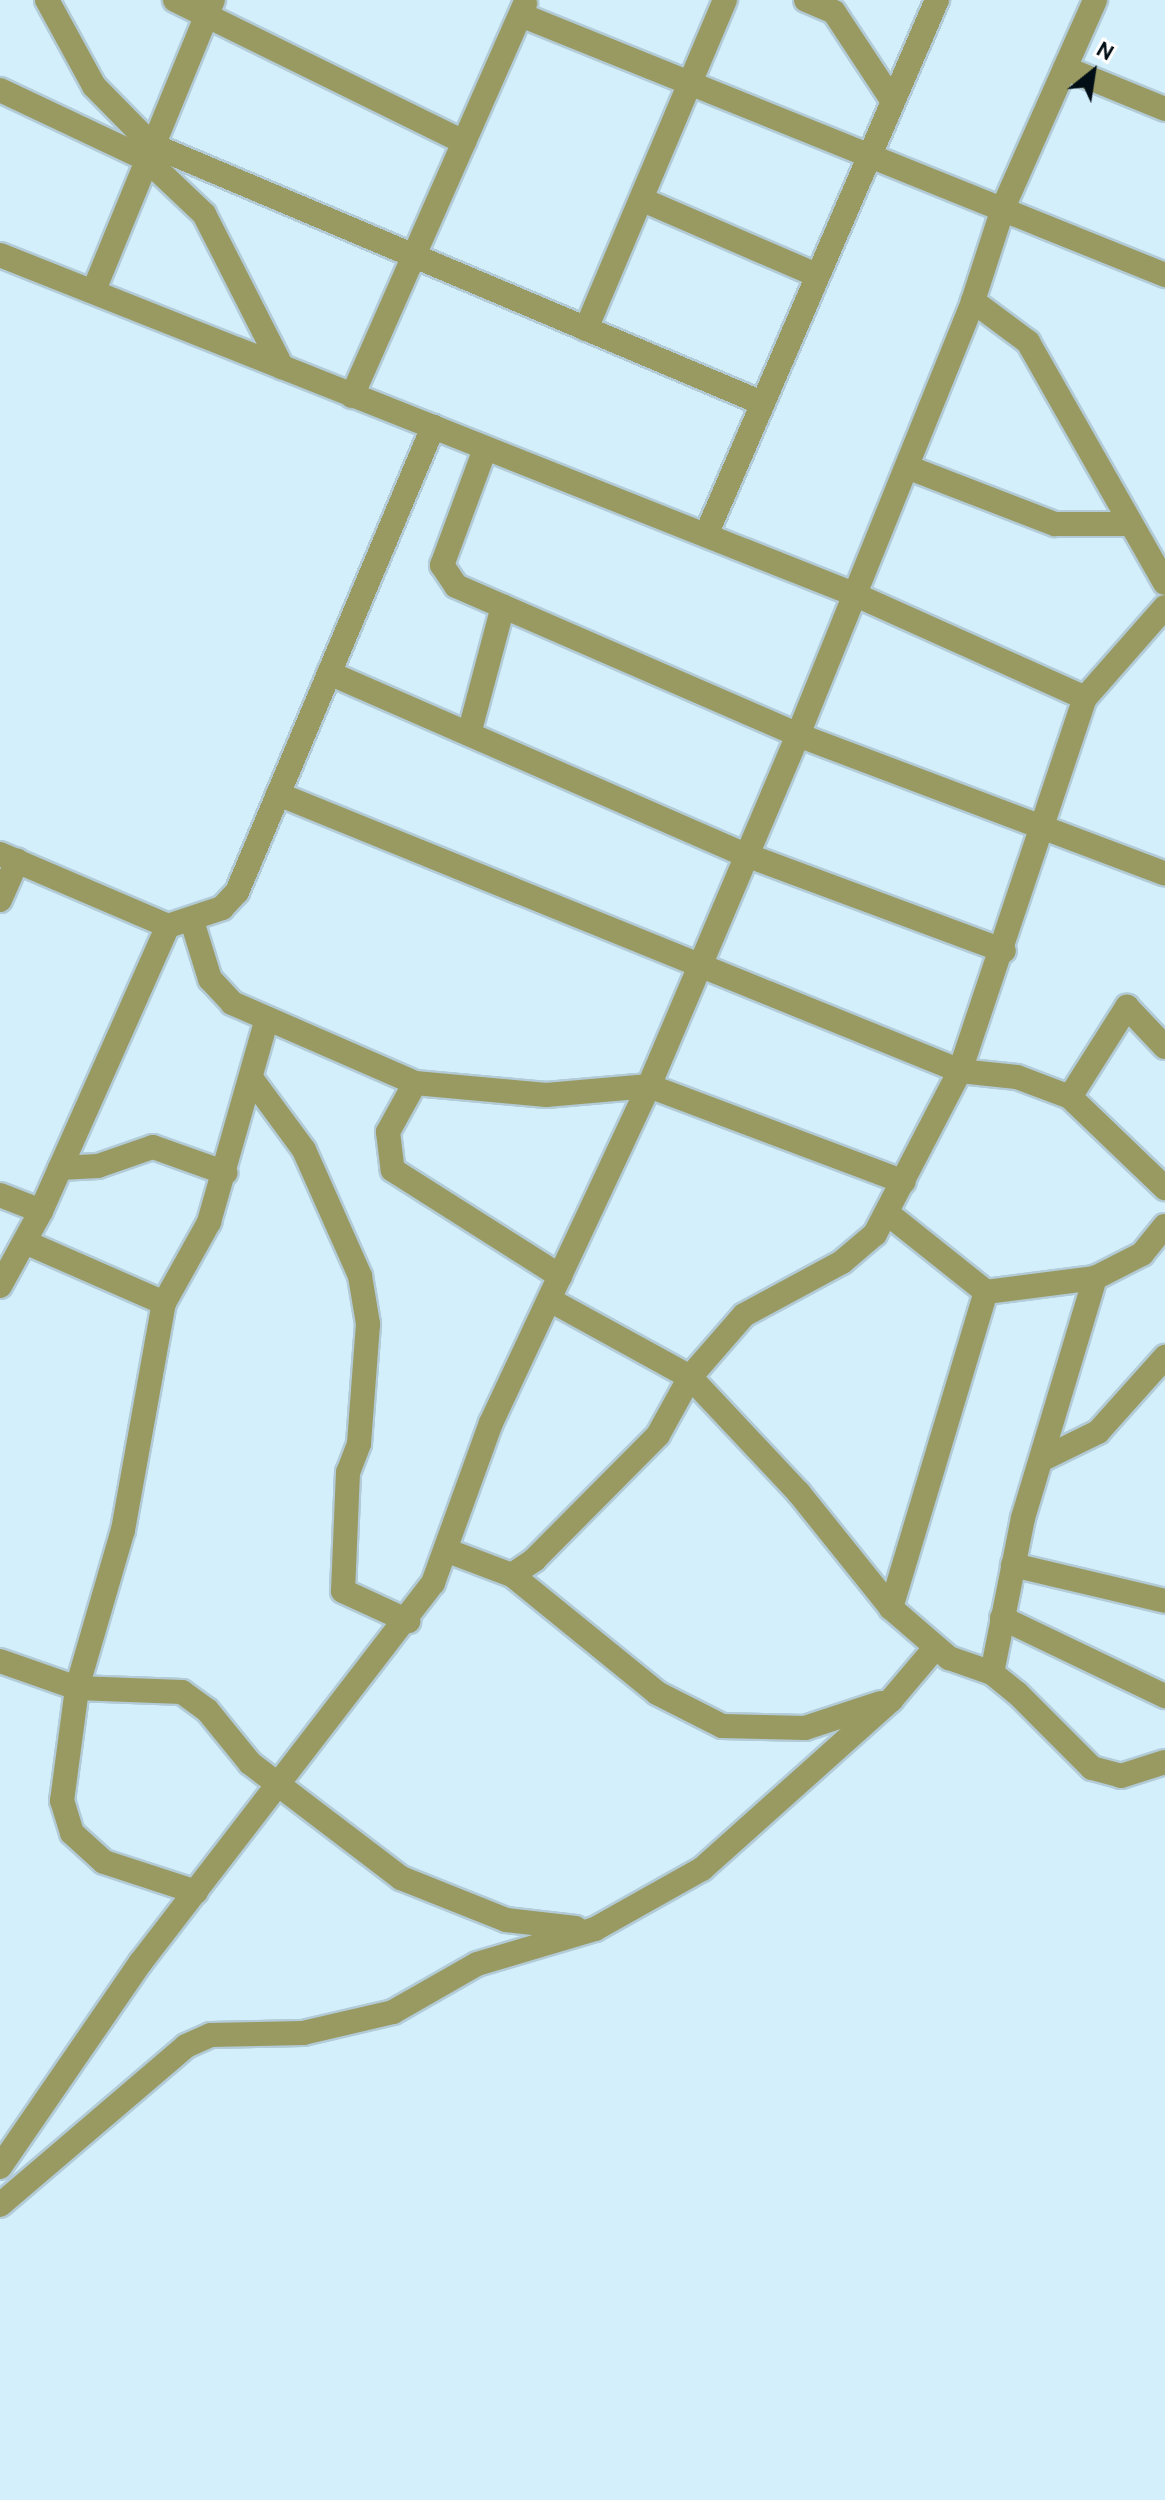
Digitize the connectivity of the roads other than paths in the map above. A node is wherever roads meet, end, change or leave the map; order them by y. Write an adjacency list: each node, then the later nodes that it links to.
1 (47, 0): 15 (street)
2 (175, 0): 8 (street)
3 (725, 0): 10 (street)
4 (806, 0): 12 (street)
5 (937, 0): 12 (street)
6 (1095, 0): 9 (street)
7 (524, 8): 10 (street); 14 (street)
8 (210, 9): 14 (street); 15 (street)
9 (1065, 68): 13 (street); 18 (street)
10 (694, 85): 16 (street); 17 (street)
11 (0, 90): 15 (street)
12 (892, 100): 16 (street)
13 (1165, 109)
14 (464, 142): 20 (street)
15 (149, 152): 20 (street); 23 (street); 26 (street)
16 (868, 154): 18 (street); 21 (street)
17 (643, 200): 21 (street); 25 (street)
18 (1003, 208): 22 (street); 24 (street)
19 (0, 255): 23 (street)
20 (413, 257): 25 (street); 27 (street)
21 (816, 275): 28 (street)
22 (1165, 275)
23 (94, 290): 26 (street)
24 (973, 301): 31 (street); 32 (street)
25 (586, 329): 28 (street)
26 (282, 367): 27 (street)
27 (352, 396): 29 (street)
28 (762, 403): 33 (street)
29 (433, 427): 30 (street); 38 (street)
30 (485, 449): 33 (street); 36 (street)
31 (907, 467): 32 (street); 35 (street)
32 (1128, 524): 34 (street)
33 (706, 535): 35 (street)
34 (1165, 583)
35 (856, 595): 39 (street); 41 (street)
36 (503, 606): 40 (street); 41 (street)
37 (1165, 607): 39 (street)
38 (329, 673): 40 (street); 42 (street)
39 (1085, 698): 43 (street)
40 (469, 734): 44 (street)
41 (798, 735): 43 (street); 44 (street)
42 (278, 794): 48 (street); 51 (street)
43 (1038, 824): 46 (street); 50 (street)
44 (746, 855): 50 (street); 51 (street)
45 (9, 858): 47 (street); 49 (street)
46 (1165, 874)
47 (0, 900)
48 (192, 921): 49 (street); 52 (street)
49 (168, 926): 59 (street)
50 (1004, 951): 54 (street)
51 (700, 962): 54 (street); 57 (street)
52 (267, 1019): 55 (street); 56 (street)
53 (1165, 1047): 58 (street)
54 (960, 1071): 58 (street); 61 (street)
55 (251, 1078): 60 (street); 83 (street)
56 (415, 1083): 57 (street); 68 (street)
57 (649, 1086): 61 (street); 68 (street)
58 (1070, 1097): 62 (street)
59 (60, 1168): 60 (street); 64 (street)
60 (226, 1173): 73 (street)
61 (904, 1182): 65 (street)
62 (1165, 1188)
63 (0, 1195): 64 (street)
64 (41, 1211): 67 (street)
65 (887, 1213): 71 (street); 75 (street)
66 (1165, 1226): 69 (street)
67 (25, 1242): 70 (street); 73 (street)
68 (560, 1276): 72 (street)
69 (1095, 1278): 71 (street); 76 (street)
70 (0, 1286)
71 (986, 1292): 81 (street)
72 (550, 1300): 75 (street); 77 (street)
73 (164, 1303): 87 (street)
74 (1165, 1357): 76 (street)
75 (690, 1377): 79 (street); 81 (street)
76 (1041, 1460): 78 (street)
77 (448, 1551): 79 (street); 83 (street)
78 (1013, 1565): 80 (street); 82 (street)
79 (512, 1575): 89 (street)
80 (1165, 1601)
81 (891, 1608): 84 (street)
82 (1002, 1618): 86 (street); 88 (street)
83 (408, 1621): 91 (street)
84 (935, 1648): 86 (street); 89 (street)
85 (0, 1661): 87 (street)
86 (992, 1673): 90 (street)
87 (77, 1688): 91 (street); 92 (street)
88 (1165, 1696)
89 (891, 1700): 93 (street)
90 (1165, 1762)
91 (279, 1782): 92 (street); 93 (street)
92 (196, 1892): 94 (street)
93 (595, 1929): 95 (street)
94 (0, 2167)
95 (0, 2205)

